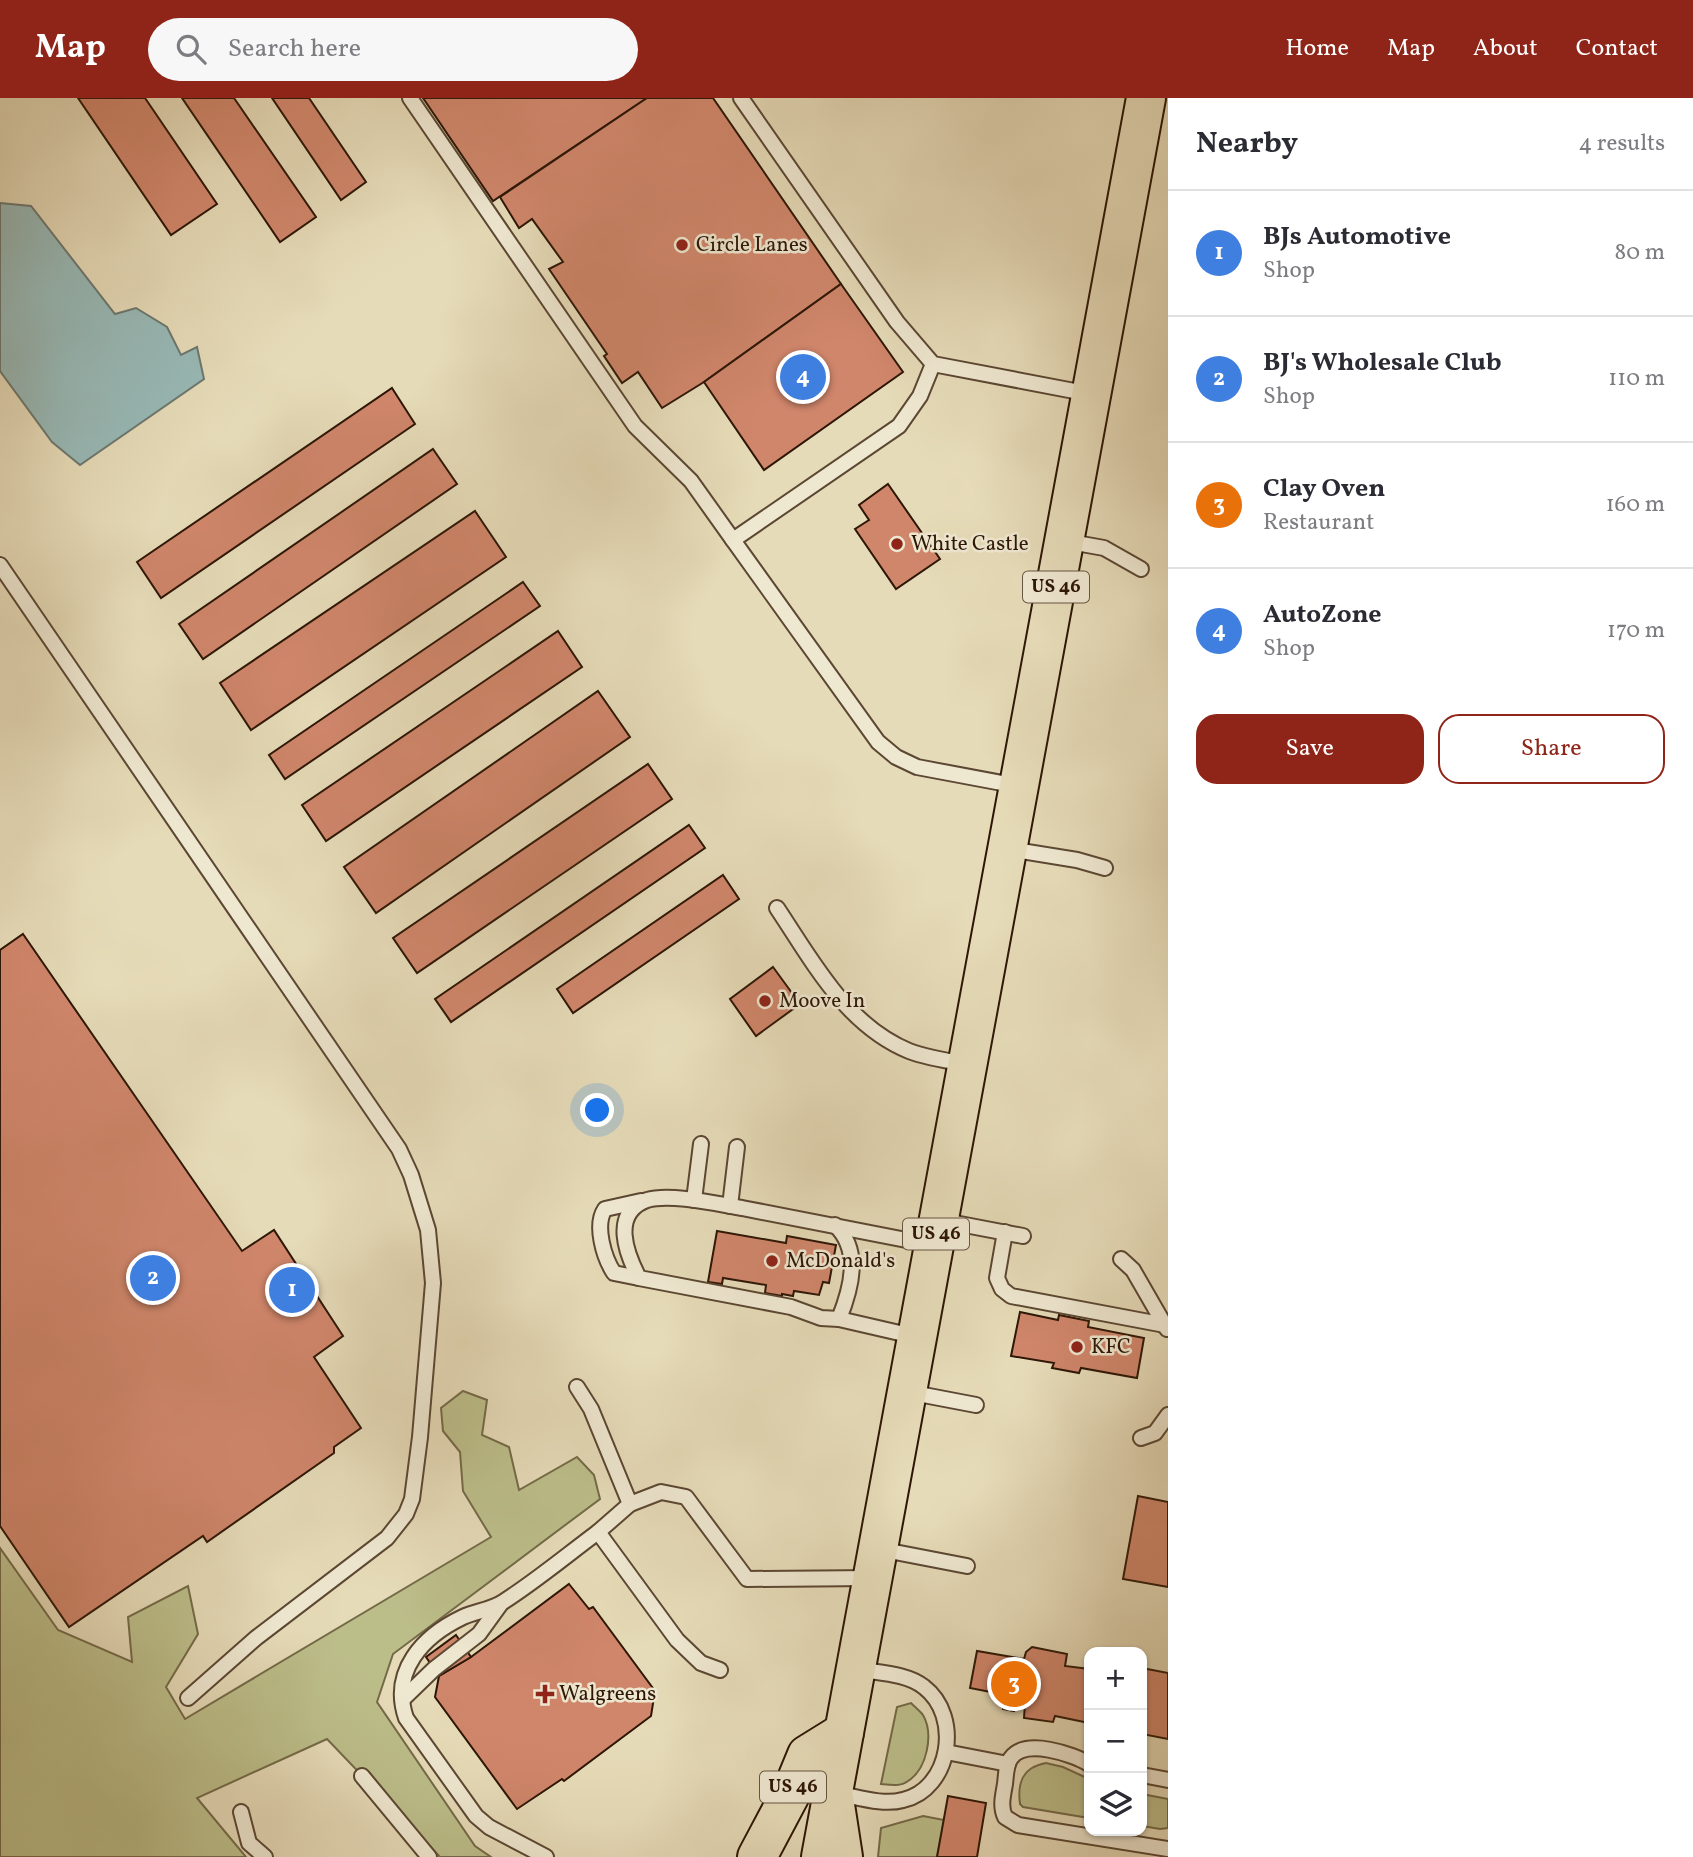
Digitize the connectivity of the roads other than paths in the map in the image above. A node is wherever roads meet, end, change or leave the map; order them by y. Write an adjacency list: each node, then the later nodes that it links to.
1 (410, 98): 6 (lane)
2 (741, 98): 4 (lane)
3 (1146, 98): 5 (main road, US 46)
4 (933, 365): 5 (lane); 6 (lane)
5 (1091, 395): 7 (main road, US 46)
6 (733, 540): 10 (lane)
7 (1065, 541): 9 (lane); 10 (main road, US 46)
8 (0, 565): 41 (lane)
9 (1141, 569)
10 (1019, 786): 11 (main road, US 46)
11 (1008, 849): 12 (lane); 14 (main road, US 46)
12 (1105, 868)
13 (777, 908): 14 (lane)
14 (968, 1065): 21 (main road, US 46)
15 (701, 1144): 17 (lane)
16 (737, 1147): 19 (lane)
17 (694, 1200): 18 (lane); 19 (lane)
18 (645, 1201): 25 (lane); 25 (lane)
19 (730, 1206): 20 (lane)
20 (835, 1225): 21 (lane); 26 (lane)
21 (936, 1232): 22 (lane); 28 (main road, US 46)
22 (1005, 1232): 23 (lane); 27 (lane)
23 (1023, 1236)
24 (1121, 1259): 27 (lane)
25 (639, 1278): 26 (lane)
26 (839, 1319): 28 (lane)
27 (1167, 1328)
28 (917, 1337): 30 (main road, US 46)
29 (577, 1387): 34 (lane)
30 (906, 1392): 31 (lane); 36 (main road, US 46)
31 (976, 1405)
32 (1168, 1415): 33 (lane)
33 (1141, 1438)
34 (630, 1504): 35 (lane); 36 (lane)
35 (598, 1532): 38 (lane); 40 (lane)
36 (875, 1563): 37 (lane); 39 (main road, US 46)
37 (967, 1566)
38 (501, 1604): 42 (lane); 42 (lane)
39 (856, 1668): 43 (main road, US 46); 44 (lane)
40 (720, 1670)
41 (188, 1698)
42 (402, 1699): 55 (lane)
43 (844, 1732): 50 (main road, US 46); 56 (main road, US 46)
44 (946, 1752): 46 (lane); 50 (lane)
45 (1084, 1760): 46 (lane)
46 (1008, 1764): 52 (lane)
47 (362, 1776): 54 (lane)
48 (1147, 1776): 49 (lane)
49 (1168, 1780)
50 (833, 1792): 57 (main road, US 46); 58 (main road)
51 (241, 1812): 53 (lane)
52 (1168, 1849)
53 (265, 1857)
54 (429, 1857)
55 (546, 1857)
56 (757, 1857)
57 (821, 1857)
58 (843, 1857)

